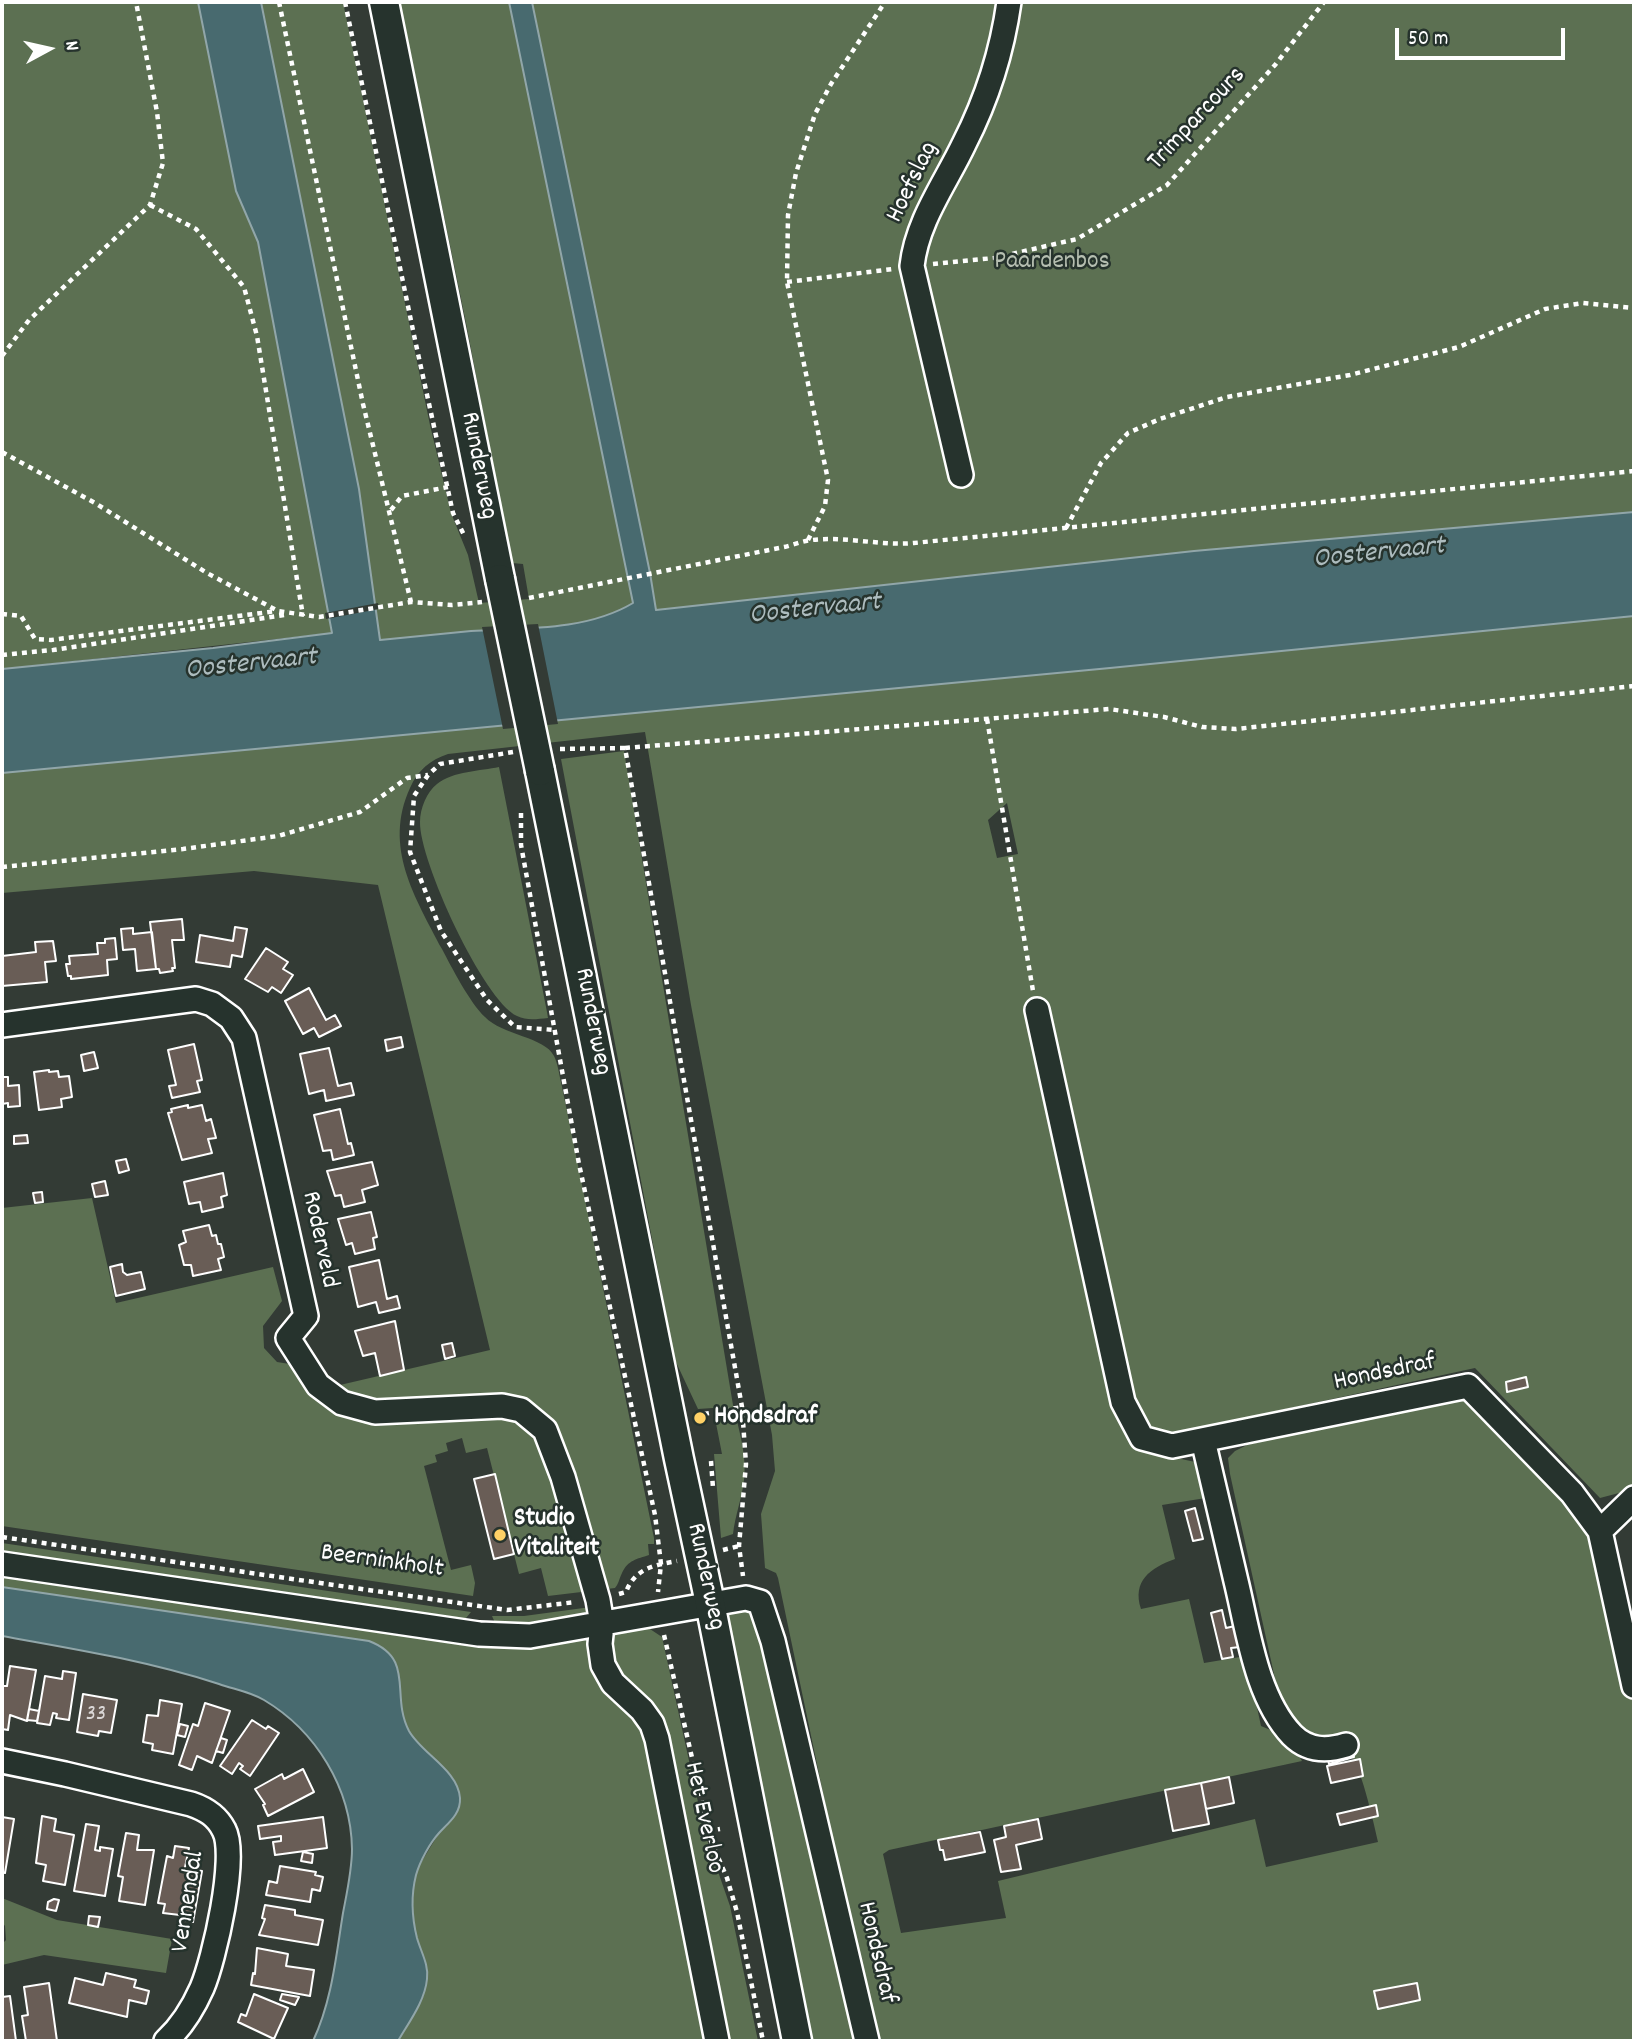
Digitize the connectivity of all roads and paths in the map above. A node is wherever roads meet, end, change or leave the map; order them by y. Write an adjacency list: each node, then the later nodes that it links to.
1 (136, 2): 8 (path)
2 (279, 2): 17 (path)
3 (345, 2): 16 (path, Runderweg)
4 (384, 2): 44 (street, Runderweg, bridge)
5 (885, 2): 10 (path)
6 (1009, 2): 9 (street, Hoefslag)
7 (1324, 2): 9 (path, Trimparcours)
8 (149, 205): 12 (path); 27 (path)
9 (912, 266): 10 (path, Trimparcours); 15 (street, Hoefslag)
10 (786, 282): 19 (path)
11 (1634, 308): 18 (path)
12 (2, 356)
13 (2, 452): 24 (path)
14 (1634, 471): 18 (path)
15 (961, 475)
16 (447, 487): 17 (path); 20 (path, Runderweg)
17 (390, 511): 22 (path)
18 (1066, 527): 19 (path)
19 (808, 540): 21 (path)
20 (467, 541)
21 (607, 583)
22 (411, 602)
23 (386, 604): 27 (path)
24 (278, 611): 25 (path); 26 (path)
25 (2, 614)
26 (289, 614): 27 (path); 28 (path)
27 (303, 616)
28 (2, 655)
29 (1634, 685): 30 (path)
30 (987, 719): 31 (path); 35 (path)
31 (625, 748)
32 (428, 775): 34 (path)
33 (521, 805): 45 (path, Runderweg)
34 (2, 867)
35 (1037, 1010): 39 (street, Hondsdraf)
36 (2, 1026): 47 (street, Roderveld)
37 (742, 1407): 38 (path)
38 (704, 1414)
39 (1203, 1440): 41 (street, Hondsdraf); 52 (street)
40 (1634, 1498): 41 (street)
41 (1600, 1531): 51 (street, Hondsdraf)
42 (2, 1537): 47 (path, Beerninkholt)
43 (739, 1546): 44 (path, Beerninkholt)
44 (701, 1555): 45 (path, Beerninkholt); 48 (street, Runderweg)
45 (661, 1563): 47 (path, Beerninkholt); 49 (path, Runderweg)
46 (2, 1564): 50 (street)
47 (598, 1600): 50 (street, Roderveld)
48 (710, 1603): 49 (street); 59 (street, Runderweg); 60 (street, Hondsdraf)
49 (659, 1612): 50 (street); 55 (path, Runderweg)
50 (602, 1624): 57 (street, Het Everloo)
51 (1634, 1686)
52 (1346, 1745)
53 (2, 1761): 56 (street, Vennendal)
54 (720, 1829): 55 (path)
55 (708, 1831): 58 (path, Runderweg)
56 (166, 2041)
57 (717, 2041)
58 (763, 2041)
59 (797, 2041)
60 (867, 2041)

